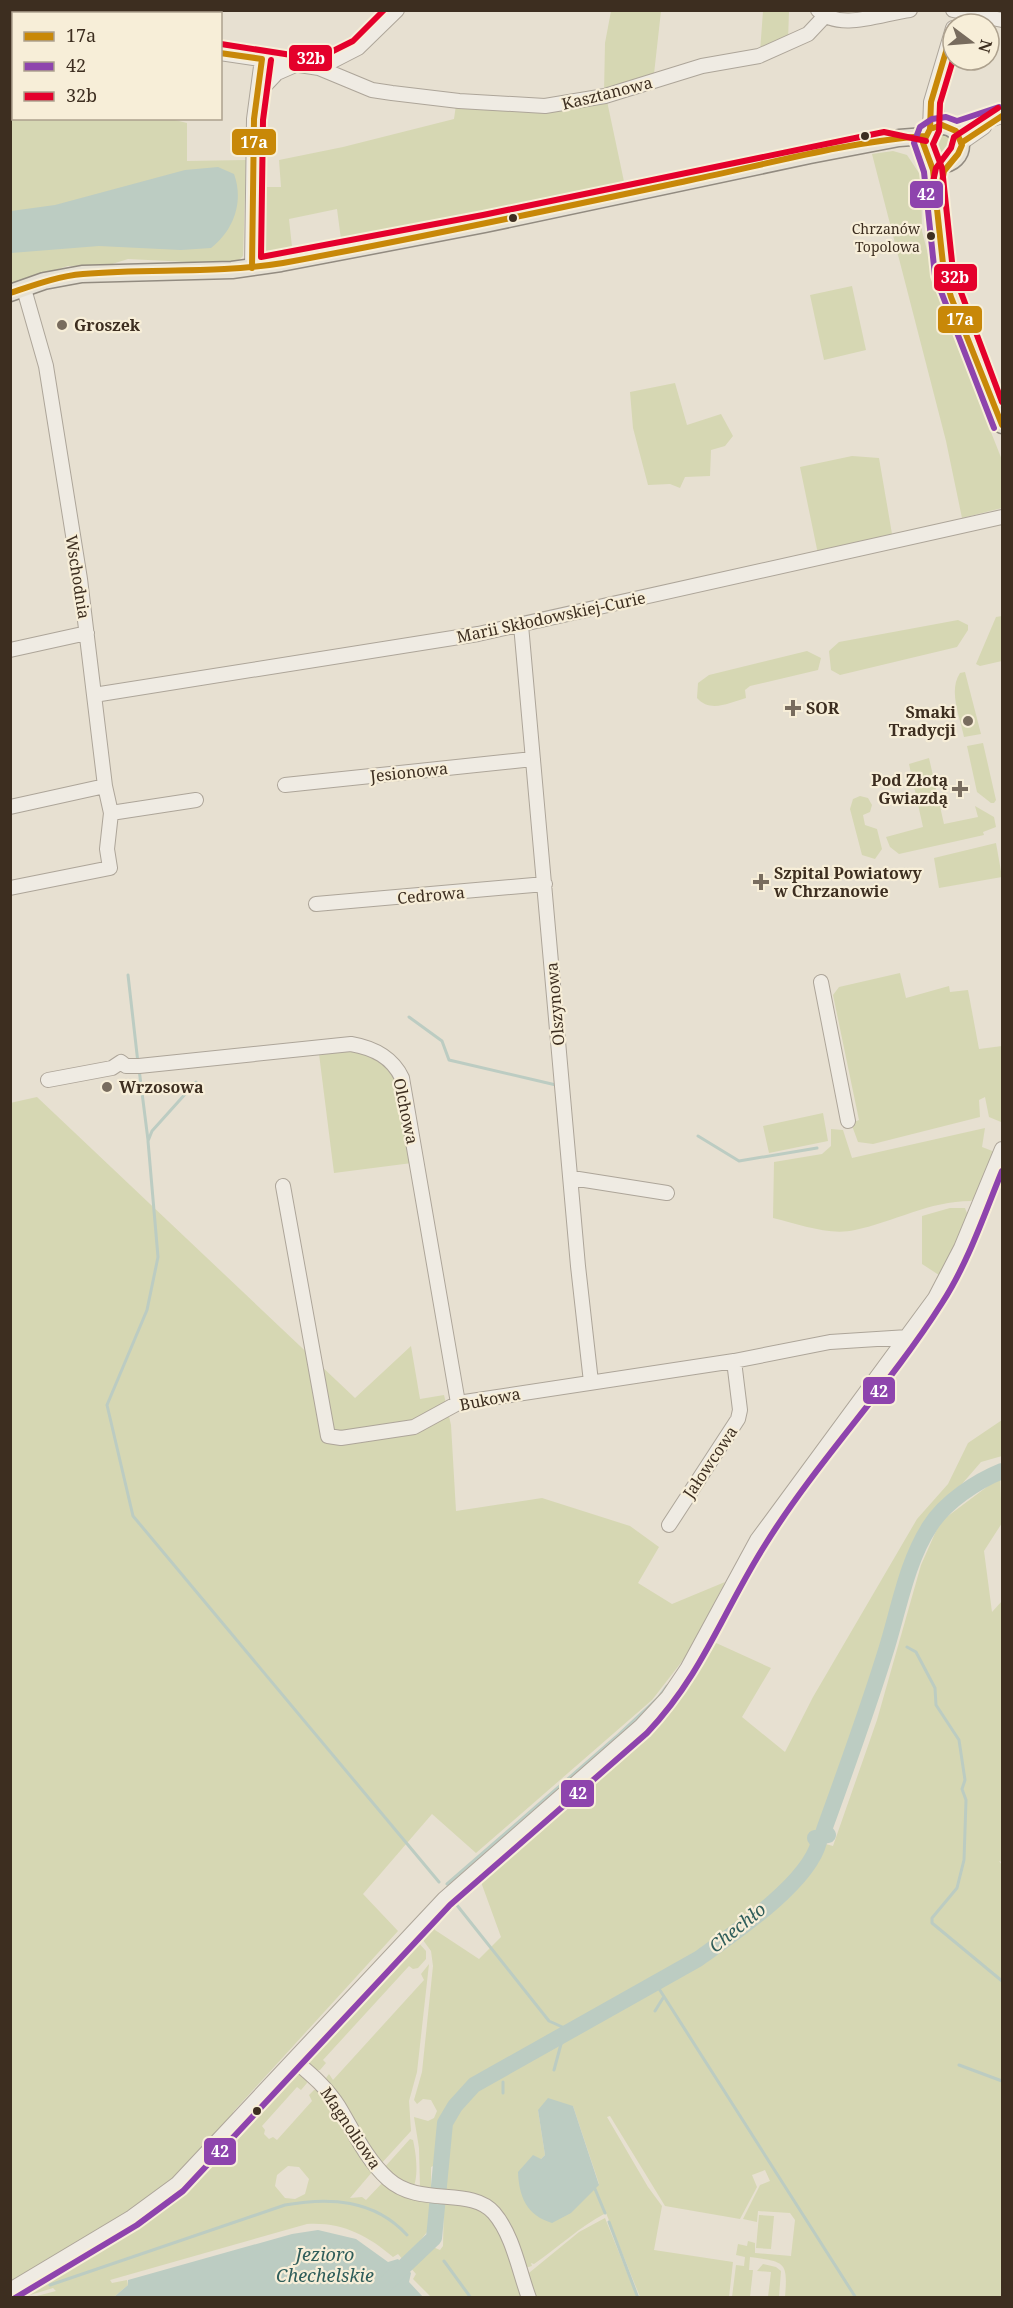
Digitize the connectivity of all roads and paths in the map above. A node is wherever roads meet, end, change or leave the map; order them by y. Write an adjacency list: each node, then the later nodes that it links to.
1 (397, 10): 9 (street)
2 (910, 10): 4 (street, Kasztanowa)
3 (956, 11): 5 (street)
4 (821, 14): 9 (street, Kasztanowa)
5 (1002, 20)
6 (222, 53): 7 (street, Kasztanowa)
7 (268, 60): 8 (street, Kasztanowa); 11 (street); 12 (street)
8 (293, 66): 9 (street, Kasztanowa); 11 (street)
9 (319, 68)
10 (941, 70): 14 (street)
11 (271, 78): 12 (street)
12 (258, 93): 16 (street)
13 (998, 118): 14 (street)
14 (938, 139): 15 (main road); 15 (main road); 16 (main road)
15 (937, 210): 18 (main road)
16 (252, 268): 17 (main road)
17 (17, 291): 21 (street, Wschodnia)
18 (1002, 425)
19 (1002, 517): 20 (street, Marii Skłodowskiej-Curie)
20 (521, 624): 23 (street, Marii Skłodowskiej-Curie); 24 (street, Olszynowa)
21 (87, 633): 22 (street); 23 (street, Wschodnia)
22 (10, 650)
23 (94, 695): 26 (street, Wschodnia)
24 (533, 759): 25 (street, Jesionowa); 30 (street, Olszynowa)
25 (285, 785)
26 (105, 786): 28 (street); 29 (street, Wschodnia)
27 (196, 800): 29 (street)
28 (10, 807)
29 (111, 813): 31 (street, Wschodnia)
30 (545, 884): 32 (street, Cedrowa); 37 (street, Olszynowa)
31 (10, 888)
32 (316, 904)
33 (821, 982): 35 (street)
34 (48, 1080): 43 (street, Olchowa)
35 (848, 1121)
36 (1002, 1149): 40 (street)
37 (572, 1178): 39 (street); 42 (street, Olszynowa)
38 (283, 1186): 43 (street, Bukowa)
39 (667, 1193)
40 (908, 1337): 41 (street, Bukowa); 45 (street)
41 (734, 1361): 42 (street, Bukowa); 44 (street, Jałowcowa)
42 (591, 1382): 43 (street, Bukowa)
43 (458, 1403)
44 (669, 1525)
45 (295, 2061): 46 (street); 47 (street, Magnoliowa)
46 (10, 2290)
47 (529, 2298)

